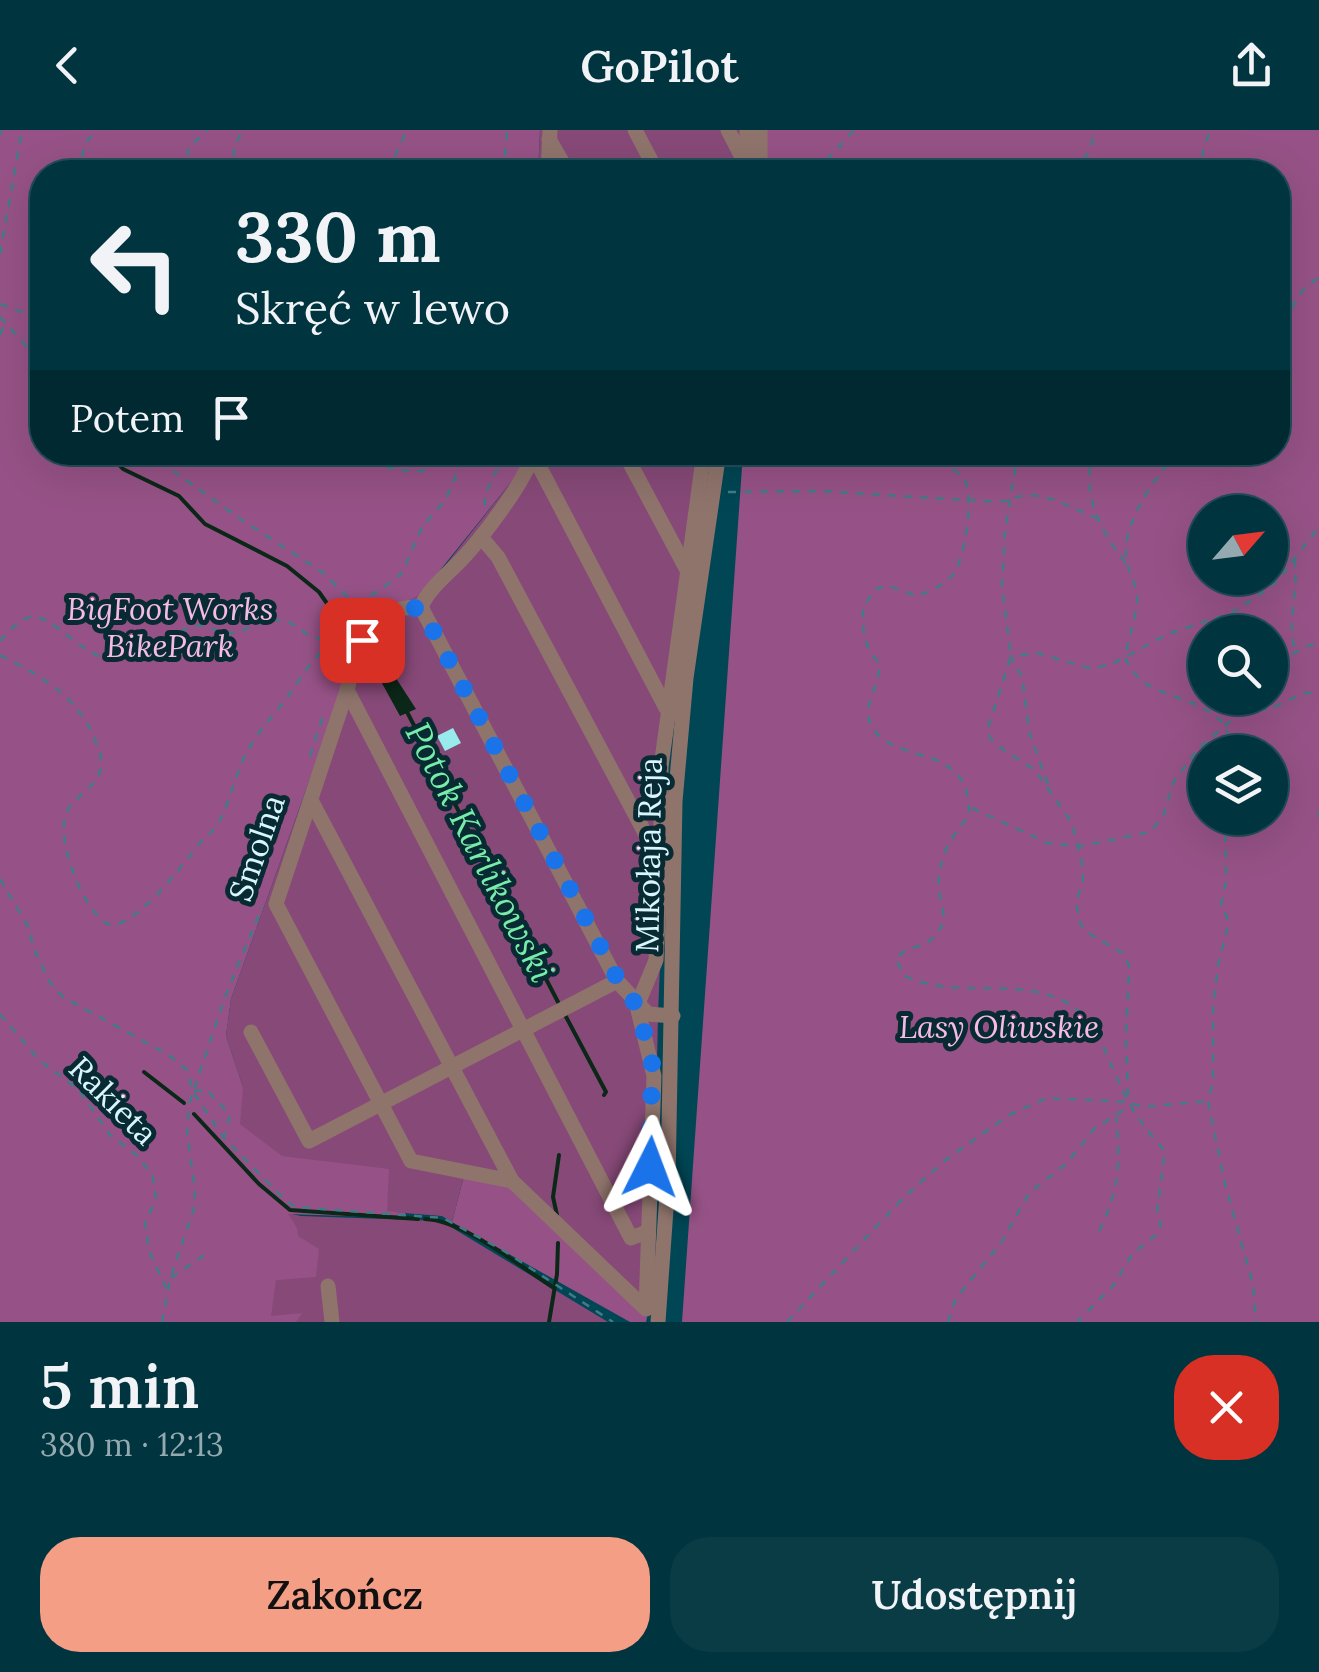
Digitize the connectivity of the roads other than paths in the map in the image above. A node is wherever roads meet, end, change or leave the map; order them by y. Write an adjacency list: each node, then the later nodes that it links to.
1 (635, 130): 8 (street)
2 (728, 130): 9 (street)
3 (747, 130): 10 (street)
4 (760, 130): 11 (street)
5 (550, 134): 6 (street); 7 (street)
6 (549, 160)
7 (562, 160)
8 (651, 160)
9 (745, 160)
10 (750, 160)
11 (753, 160)
12 (528, 465): 17 (street)
13 (538, 465): 21 (street)
14 (631, 465): 18 (street)
15 (702, 465): 18 (street)
16 (717, 465): 26 (street, Mikołaja Reja)
17 (480, 537): 19 (street); 23 (street)
18 (687, 570): 21 (street)
19 (421, 608): 20 (street); 24 (street)
20 (347, 690): 22 (street); 27 (street)
21 (667, 709): 23 (street)
22 (312, 802): 29 (street); 30 (street)
23 (661, 863): 25 (street)
24 (618, 980): 25 (street); 27 (street)
25 (637, 1006): 26 (street); 32 (street)
26 (673, 1016): 35 (street, Mikołaja Reja)
27 (522, 1031): 29 (street); 32 (street)
28 (252, 1032): 30 (street)
29 (452, 1067): 30 (street); 31 (street)
30 (380, 1104): 31 (street)
31 (512, 1180): 32 (street)
32 (647, 1232)
33 (328, 1286): 34 (street)
34 (332, 1322)
35 (658, 1322)

